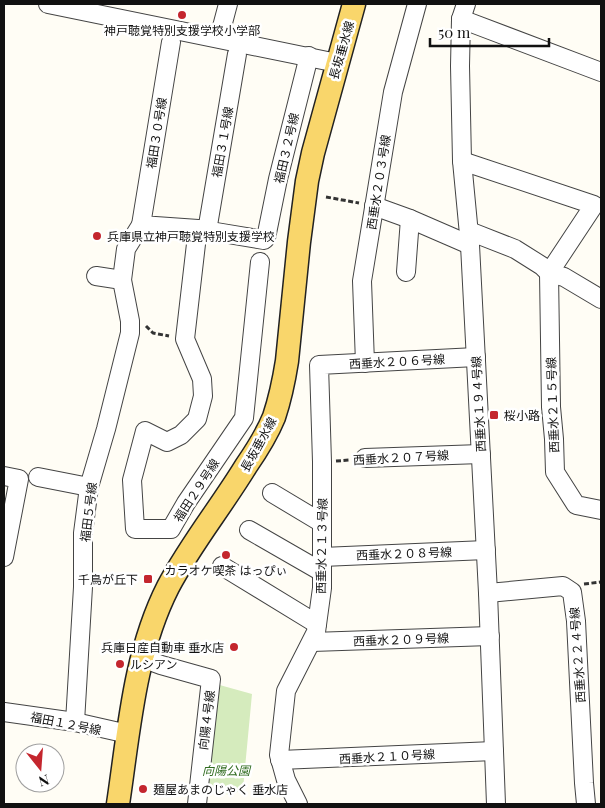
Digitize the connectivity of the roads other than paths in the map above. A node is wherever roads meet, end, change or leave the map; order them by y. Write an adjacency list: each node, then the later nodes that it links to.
1 (49, 4): 6 (street)
2 (228, 4): 6 (street)
3 (354, 4): 10 (main road, 長坂垂水線)
4 (417, 4): 13 (street, 西垂水２０３号線)
5 (464, 12): 11 (street); 12 (street, 西垂水１９４号線)
6 (219, 38): 9 (street)
7 (171, 42): 15 (street, 福田３０号線)
8 (237, 54): 16 (street, 福田３１号線)
9 (309, 56): 10 (street); 16 (street, 福田３２号線)
10 (337, 63): 38 (main road, 長坂垂水線)
11 (601, 72)
12 (462, 161): 17 (street, 西垂水１９４号線); 20 (street)
13 (374, 206): 14 (street); 26 (street, 西垂水２０３号線)
14 (410, 220): 17 (street); 19 (street)
15 (141, 225): 16 (street); 22 (street, 福田３０号線)
16 (202, 238): 36 (street, 福田２９号線)
17 (470, 238): 20 (street); 25 (street, 西垂水１９４号線)
18 (260, 262): 36 (street, 福田２９号線)
19 (406, 272)
20 (549, 272): 23 (street); 34 (street, 西垂水２１５号線)
21 (96, 276): 22 (street)
22 (122, 280): 24 (street, 福田３０号線)
23 (601, 299)
24 (128, 308): 32 (street, 福田５号線)
25 (476, 357): 26 (street, 西垂水２０６号線); 28 (street, 西垂水１９４号線)
26 (365, 363): 27 (street, 西垂水２０６号線)
27 (319, 365): 35 (street, 西垂水２１３号線)
28 (481, 454): 29 (street, 西垂水２０７号線); 39 (street, 西垂水１９４号線)
29 (365, 458)
30 (38, 477): 32 (street)
31 (11, 478): 40 (street)
32 (89, 487): 49 (street, 福田５号線)
33 (272, 493): 35 (street)
34 (601, 510)
35 (322, 523): 41 (street, 西垂水２１３号線)
36 (171, 529): 38 (street)
37 (248, 530): 41 (street)
38 (200, 536): 47 (main road, 長坂垂水線)
39 (486, 550): 41 (street, 西垂水２０８号線); 43 (street, 西垂水１９４号線)
40 (4, 557)
41 (322, 564): 44 (street, 西垂水２１３号線)
42 (222, 566): 44 (street)
43 (488, 592): 45 (street, 西垂水１９４号線); 57 (street, 西垂水２２４号線)
44 (317, 624): 46 (street, 西垂水２１３号線)
45 (490, 636): 46 (street, 西垂水２０９号線); 51 (street, 西垂水１９４号線)
46 (312, 642): 52 (street, 西垂水２１３号線)
47 (142, 658): 50 (main road, 長坂垂水線); 54 (street, 向陽４号線)
48 (4, 712): 49 (street, 福田１２号線)
49 (75, 722): 50 (street, 福田１２号線)
50 (128, 734): 53 (main road, 長坂垂水線)
51 (494, 751): 52 (street, 西垂水２１０号線); 56 (street, 西垂水１９４号線)
52 (280, 760): 55 (street, 西垂水２１３号線)
53 (118, 804)
54 (196, 804)
55 (298, 804)
56 (496, 804)
57 (586, 804)

